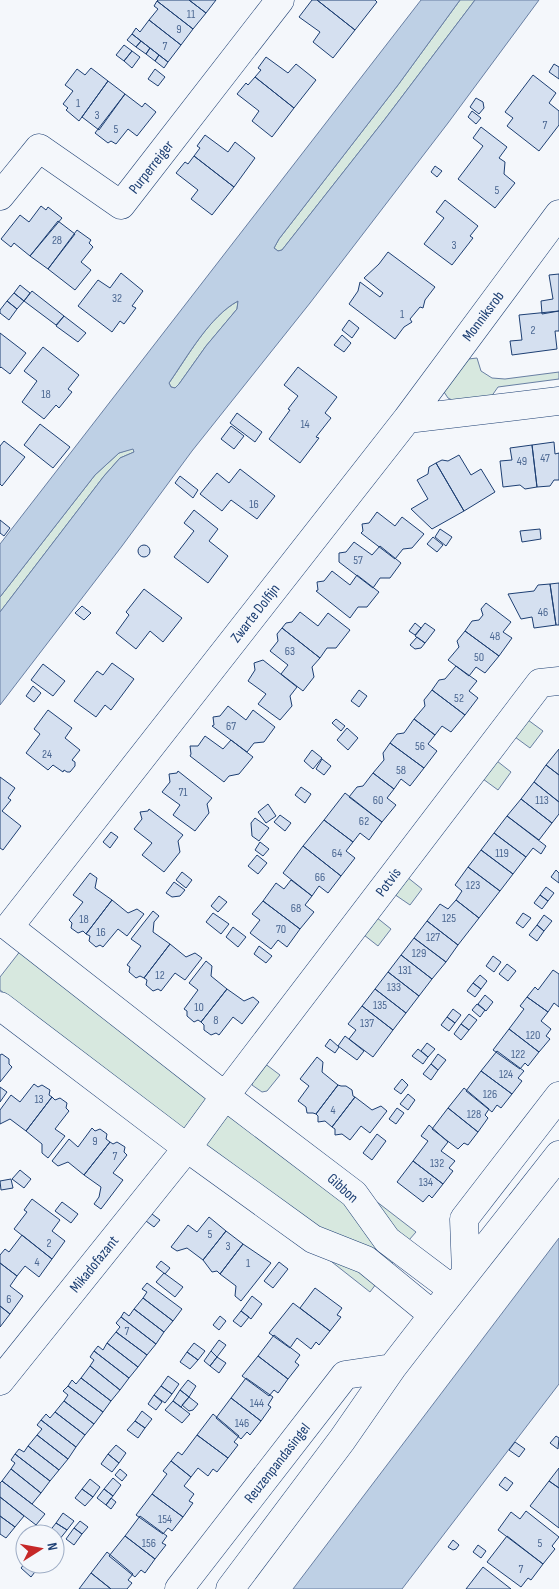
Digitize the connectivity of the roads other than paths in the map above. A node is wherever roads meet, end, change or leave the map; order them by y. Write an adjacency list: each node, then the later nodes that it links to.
1 (280, 0): 2 (street, Purperreiger)
2 (0, 196)
3 (559, 214): 5 (street, Monniksrob)
4 (559, 401): 5 (street)
5 (407, 419): 7 (street, Zwarte Dolfijn)
6 (559, 681): 9 (street, Potvis)
7 (5, 928): 9 (street, Gibbon)
8 (0, 1006): 11 (street)
9 (225, 1096): 11 (street); 13 (street, Gibbon)
10 (559, 1096): 13 (street)
11 (187, 1148): 14 (street); 16 (street, Mikadofazant)
12 (559, 1155): 13 (street)
13 (459, 1281): 14 (street)
14 (432, 1315): 15 (street)
15 (392, 1368): 17 (street, Reuzenpandasingel); 18 (street)
16 (0, 1381)
17 (179, 1589)
18 (230, 1589)

